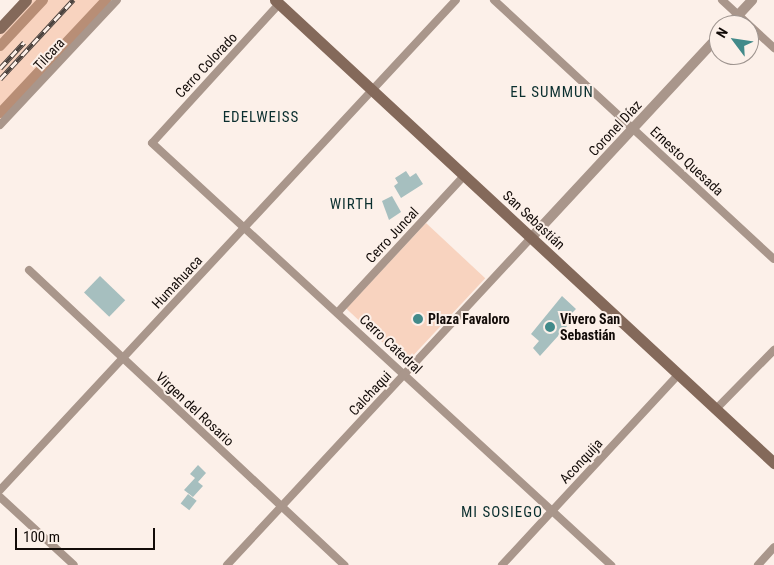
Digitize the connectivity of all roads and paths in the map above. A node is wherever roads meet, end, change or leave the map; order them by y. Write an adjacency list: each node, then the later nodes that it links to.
1 (26, 0): 9 (main road)
2 (117, 0): 14 (street, Tilcara)
3 (456, 0): 13 (street, Humahuaca)
4 (494, 0): 15 (street, Ernesto Quesada)
5 (722, 0): 8 (street)
6 (752, 0): 8 (street)
7 (277, 2): 13 (main road, San Sebastián); 16 (street, Cerro Colorado)
8 (739, 15)
9 (0, 28)
10 (759, 34): 12 (street)
11 (709, 47): 15 (street, Coronel Díaz)
12 (774, 48)
13 (372, 90): 17 (main road, San Sebastián); 18 (street, Humahuaca)
14 (0, 125)
15 (633, 128): 19 (street, Coronel Díaz); 20 (street, Ernesto Quesada)
16 (152, 143): 18 (street, Cerro Catedral)
17 (464, 176): 19 (main road, San Sebastián); 22 (street, Cerro Juncal)
18 (245, 227): 22 (street, Cerro Catedral); 24 (street, Humahuaca)
19 (531, 238): 25 (street, Calchaqui); 26 (main road, San Sebastián)
20 (774, 259)
21 (29, 270): 24 (street, Virgen del Rosario)
22 (338, 312): 25 (street, Cerro Catedral)
23 (774, 350): 27 (street)
24 (123, 358): 29 (street, Humahuaca); 31 (street, Virgen del Rosario)
25 (404, 374): 31 (street, Calchaqui); 32 (street, Cerro Catedral)
26 (678, 374): 27 (main road, San Sebastián); 32 (street, Aconquija)
27 (716, 409): 28 (main road, San Sebastián)
28 (774, 463)
29 (0, 490)
30 (0, 497): 34 (street)
31 (282, 505): 35 (street, Calchaqui); 36 (street, Virgen del Rosario)
32 (551, 510): 37 (street, Aconquija); 38 (street, Cerro Catedral)
33 (774, 547): 39 (street)
34 (74, 565)
35 (227, 565)
36 (344, 565)
37 (502, 565)
38 (611, 565)
39 (758, 565)

